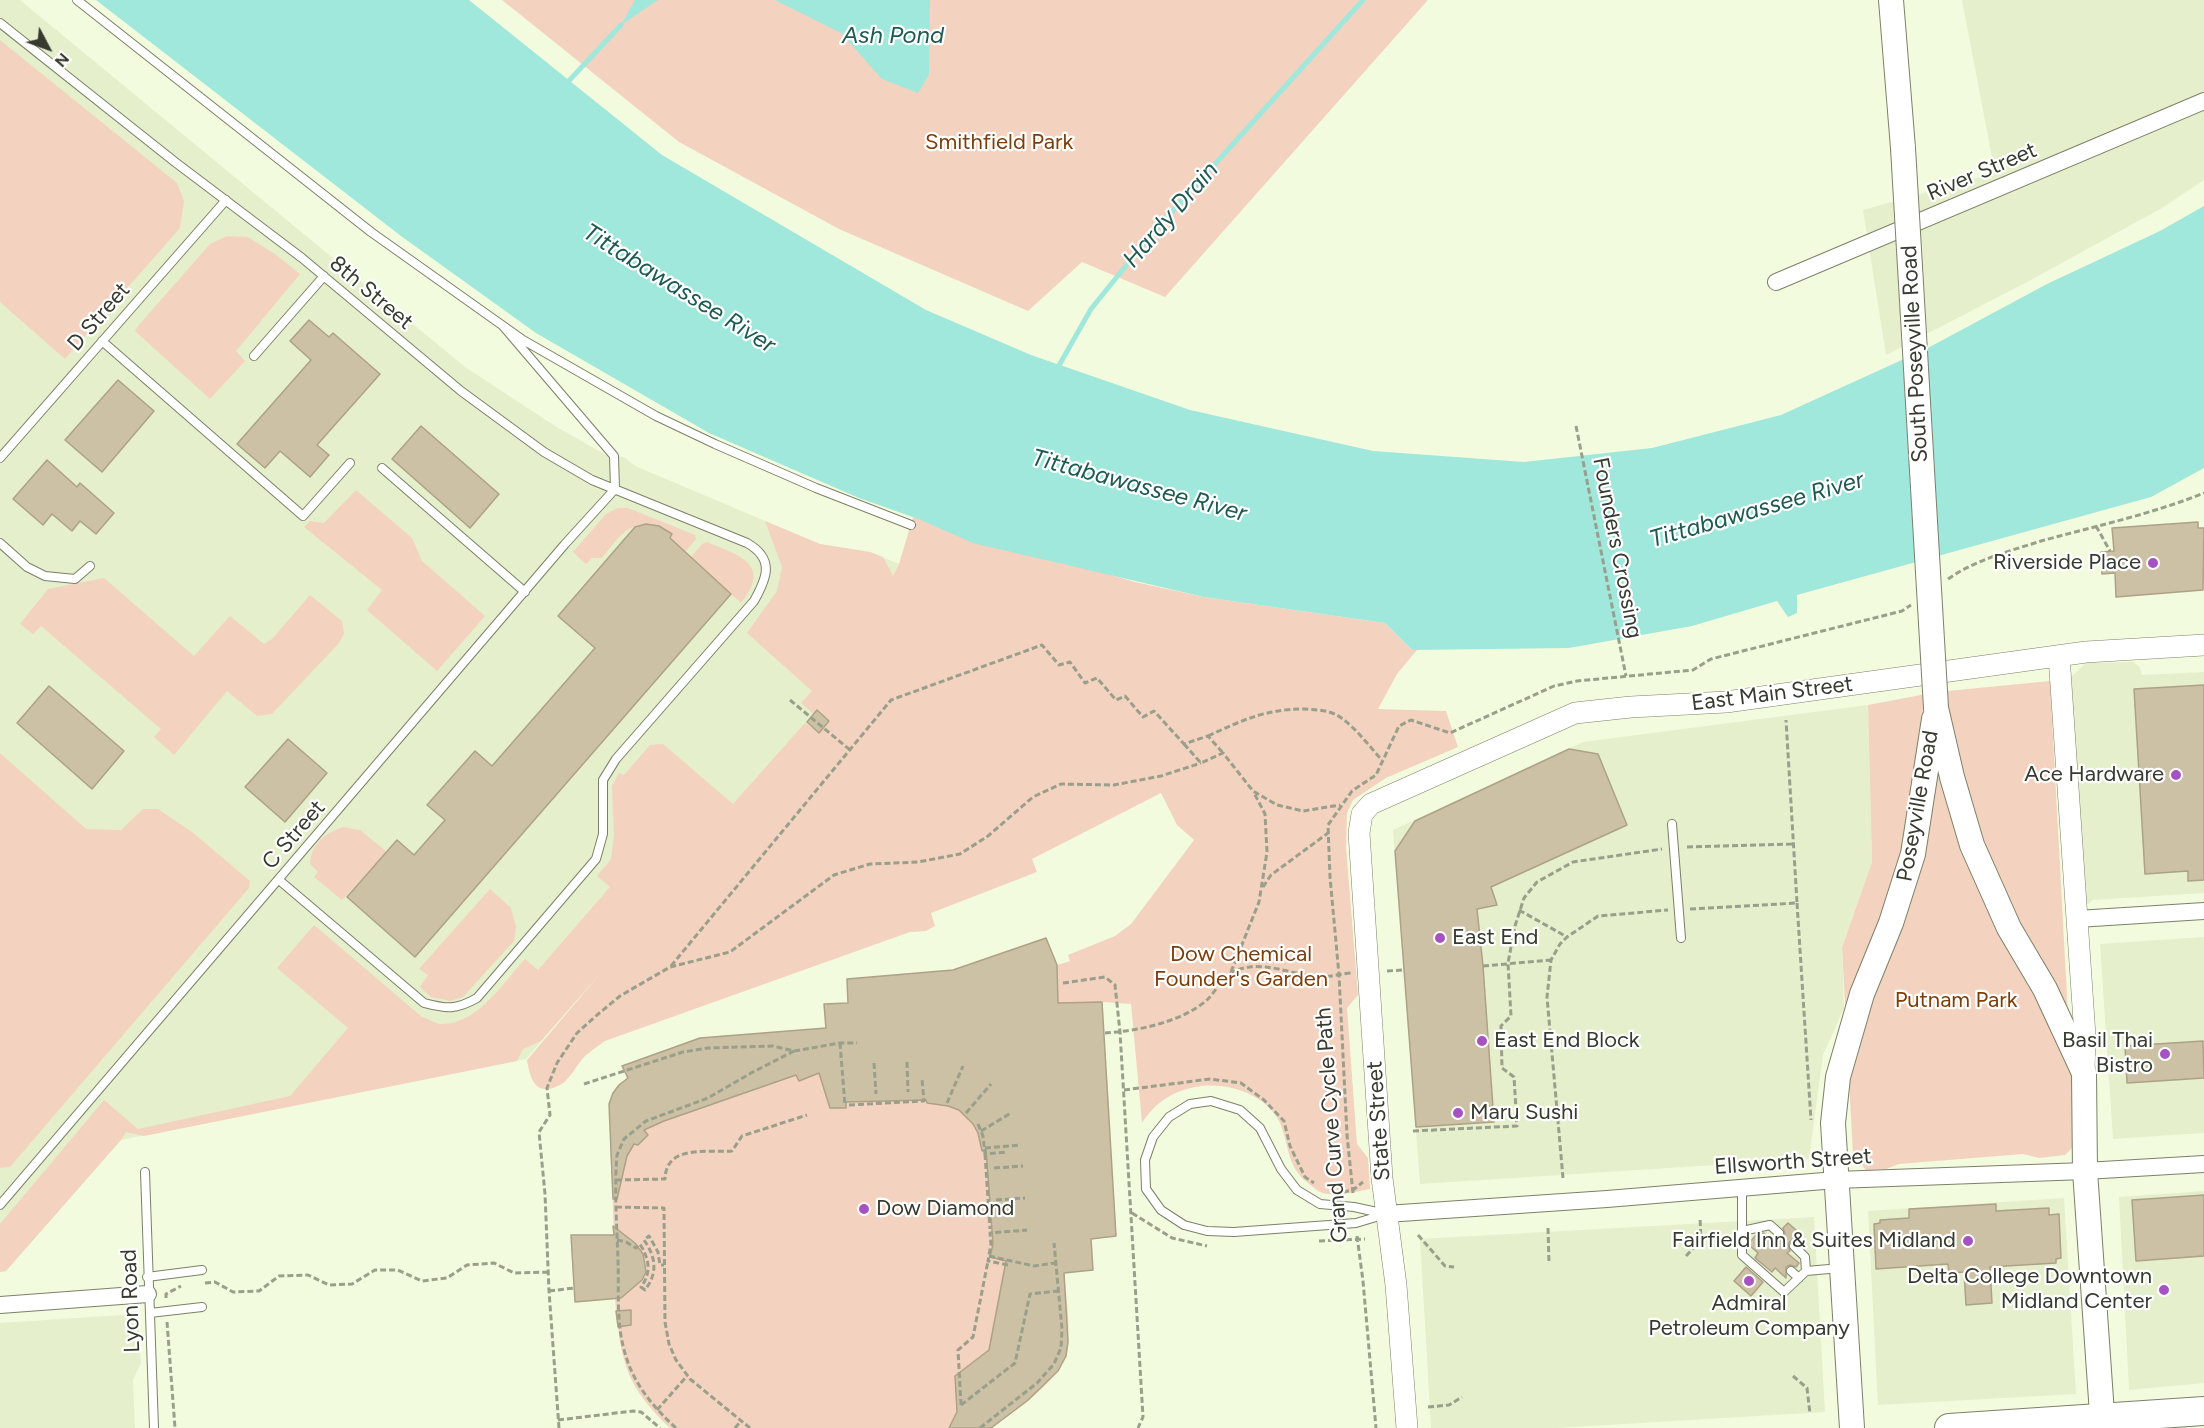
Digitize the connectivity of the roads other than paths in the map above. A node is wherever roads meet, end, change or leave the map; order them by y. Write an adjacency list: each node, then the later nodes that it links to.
1 (77, 0): 8 (lane)
2 (1891, 0): 21 (main road, South Poseyville Road, bridge)
3 (0, 23): 5 (lane, 8th Street)
4 (2204, 101): 7 (street, River Street)
5 (226, 201): 6 (lane, 8th Street); 9 (lane, D Street)
6 (324, 276): 10 (lane); 14 (lane, 8th Street)
7 (1776, 282)
8 (503, 326): 14 (lane); 15 (lane)
9 (102, 341): 11 (lane, D Street); 12 (lane)
10 (254, 356)
11 (0, 458)
12 (350, 463)
13 (382, 468): 18 (lane)
14 (615, 489): 18 (lane, C Street); 24 (lane, 8th Street)
15 (911, 525)
16 (0, 543): 17 (lane)
17 (90, 567)
18 (525, 592): 24 (lane, C Street)
19 (2204, 645): 20 (street, East Main Street)
20 (2059, 656): 22 (street, East Main Street); 26 (street)
21 (1936, 708): 28 (main road, Poseyville Road); 32 (main road, Poseyville Road)
22 (1362, 814): 35 (street, State Street)
23 (1671, 824): 27 (lane)
24 (279, 880): 34 (lane, C Street)
25 (2204, 911): 26 (street)
26 (2077, 919): 28 (street)
27 (1681, 938)
28 (2084, 1073): 30 (main road)
29 (2204, 1164): 30 (street, Ellsworth Street)
30 (2085, 1171): 32 (street, Ellsworth Street); 51 (main road)
31 (145, 1172): 44 (lane, Lyon Road)
32 (1836, 1180): 33 (street, Ellsworth Street); 40 (main road, Poseyville Road)
33 (1742, 1188): 35 (street, Ellsworth Street); 36 (lane)
34 (0, 1205)
35 (1386, 1214): 35 (lane); 53 (street, State Street)
36 (1744, 1228): 37 (lane); 38 (lane); 45 (lane)
37 (1779, 1233)
38 (1754, 1237)
39 (1794, 1246): 43 (lane)
40 (1842, 1268): 43 (lane); 54 (main road, Poseyville Road)
41 (202, 1270): 44 (lane)
42 (1791, 1271): 45 (lane)
43 (1806, 1271): 45 (lane)
44 (147, 1276): 46 (lane, Lyon Road)
45 (1799, 1278)
46 (148, 1294): 47 (street); 49 (lane, Lyon Road)
47 (0, 1305)
48 (202, 1308): 49 (lane)
49 (150, 1313): 52 (lane, Lyon Road)
50 (2204, 1411): 51 (highway)
51 (2103, 1423): 55 (highway)
52 (154, 1428)
53 (1407, 1428)
54 (1852, 1428)
55 (1949, 1428)

